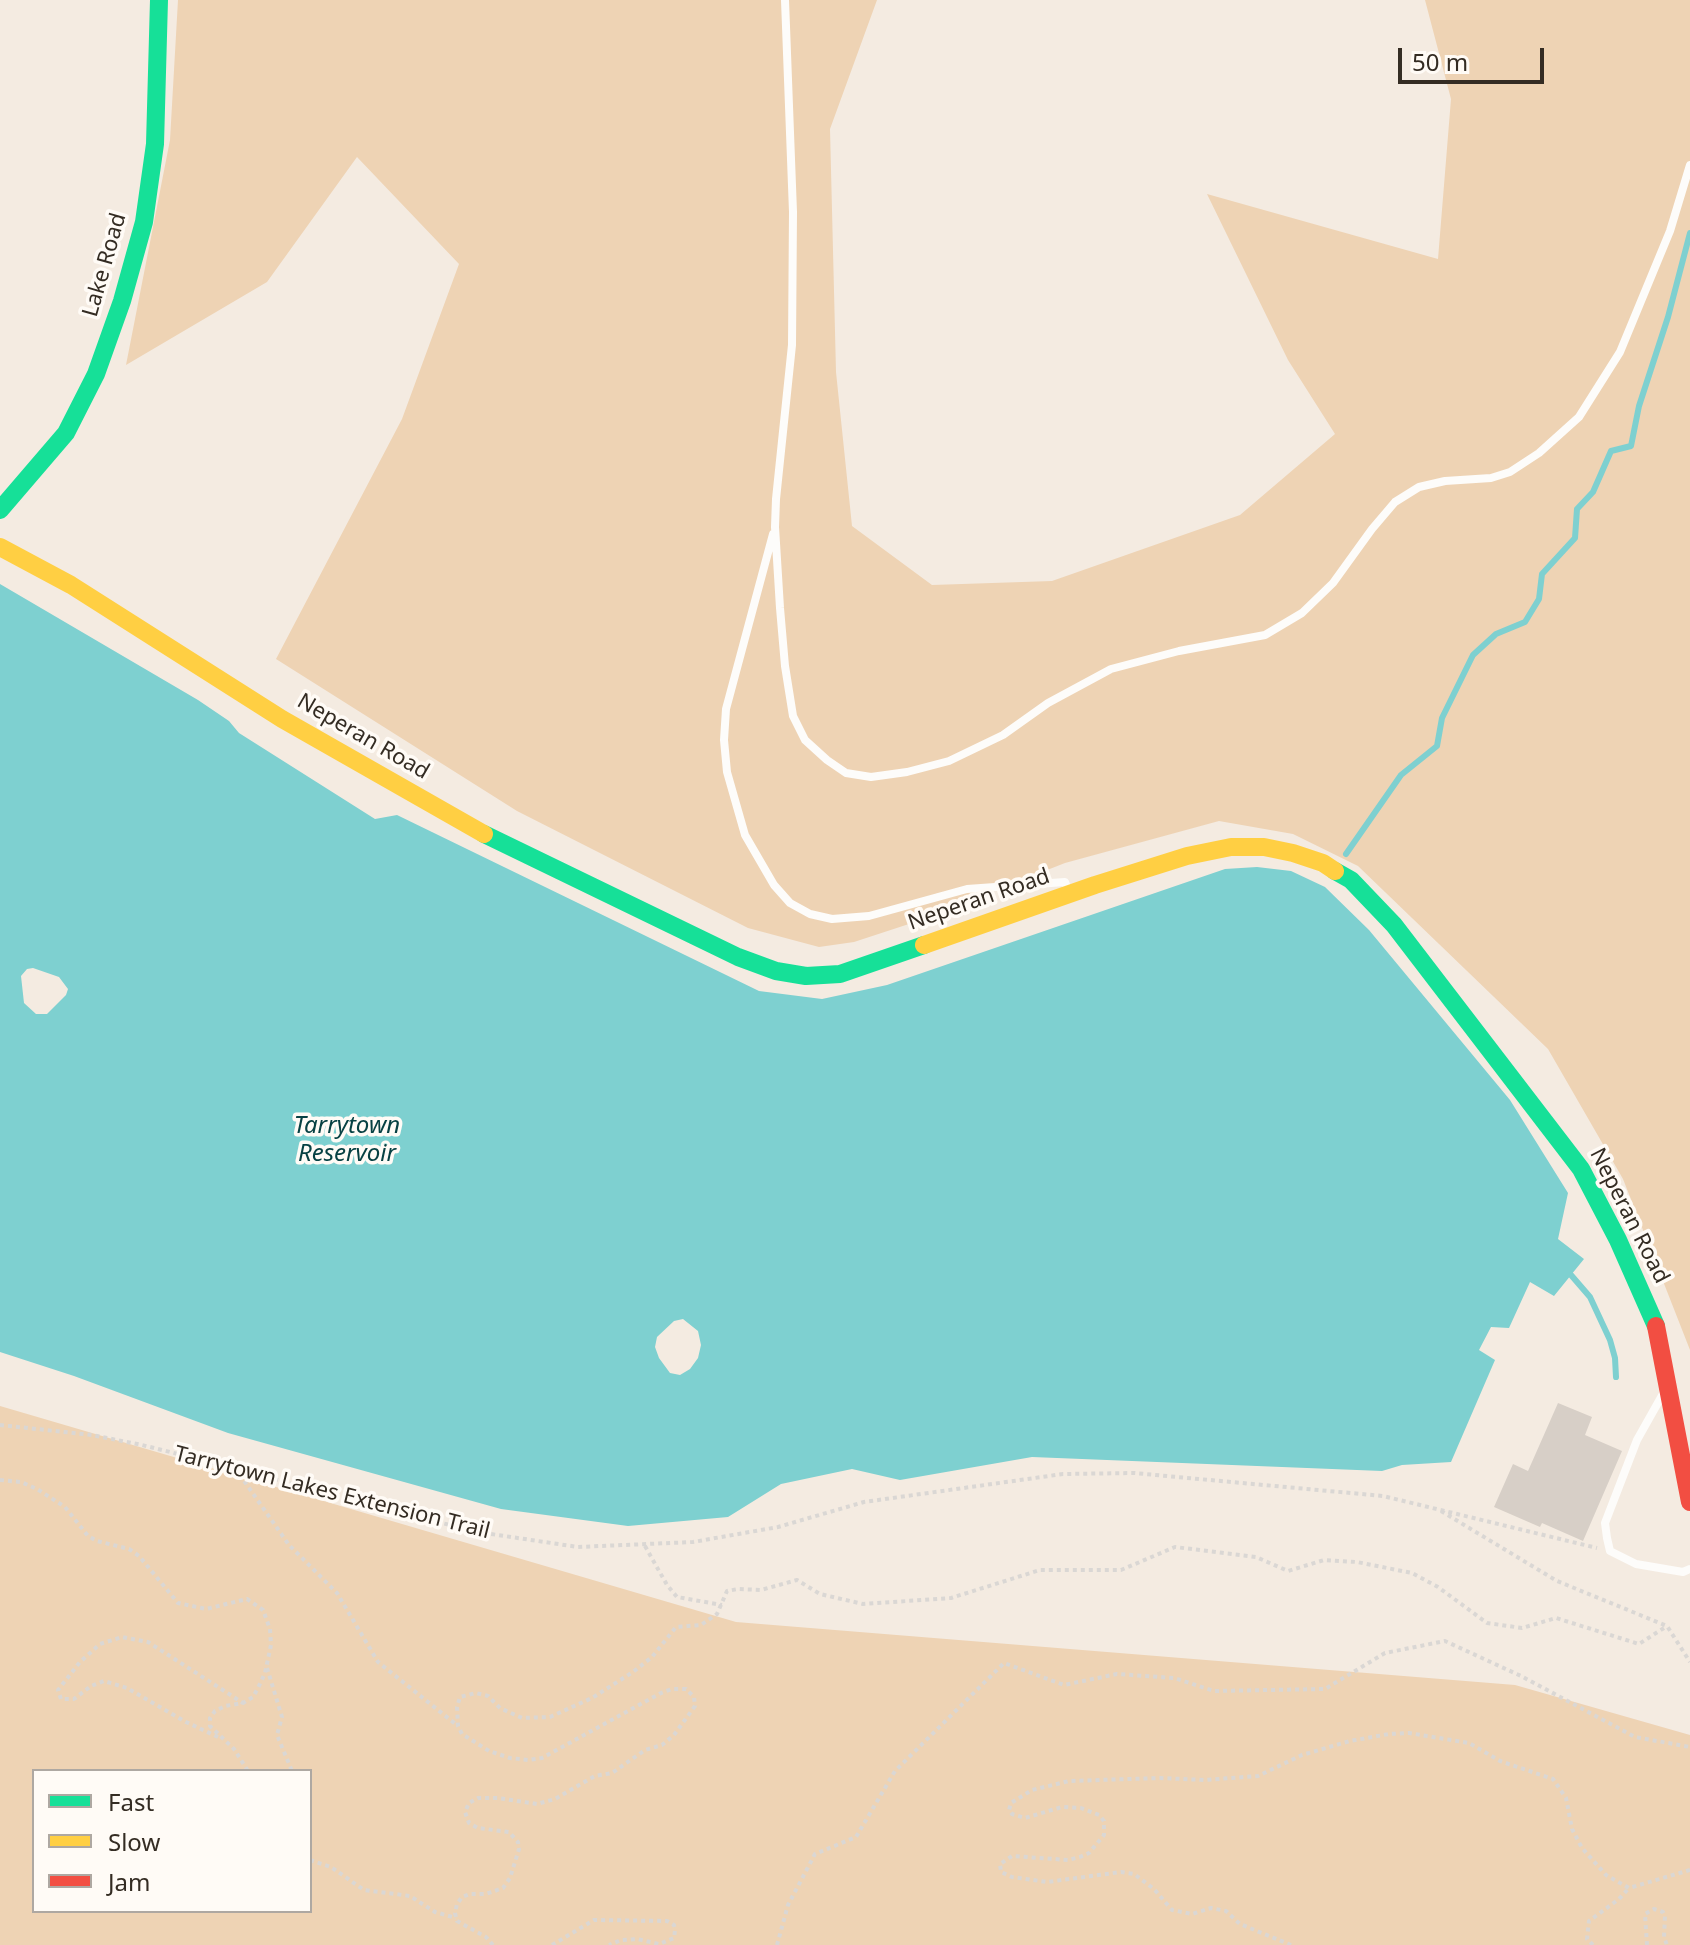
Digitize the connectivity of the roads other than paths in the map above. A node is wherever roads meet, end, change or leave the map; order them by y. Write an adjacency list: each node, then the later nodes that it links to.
1 (159, 0): 4 (street, Lake Road)
2 (785, 0): 5 (lane)
3 (1690, 165): 5 (lane)
4 (0, 510)
5 (775, 527): 7 (lane)
6 (0, 547): 7 (street, Neperan Road)
7 (1070, 894): 8 (street, Neperan Road)
8 (1669, 1385): 9 (street, Neperan Road); 10 (lane)
9 (1690, 1502)
10 (1690, 1569)

